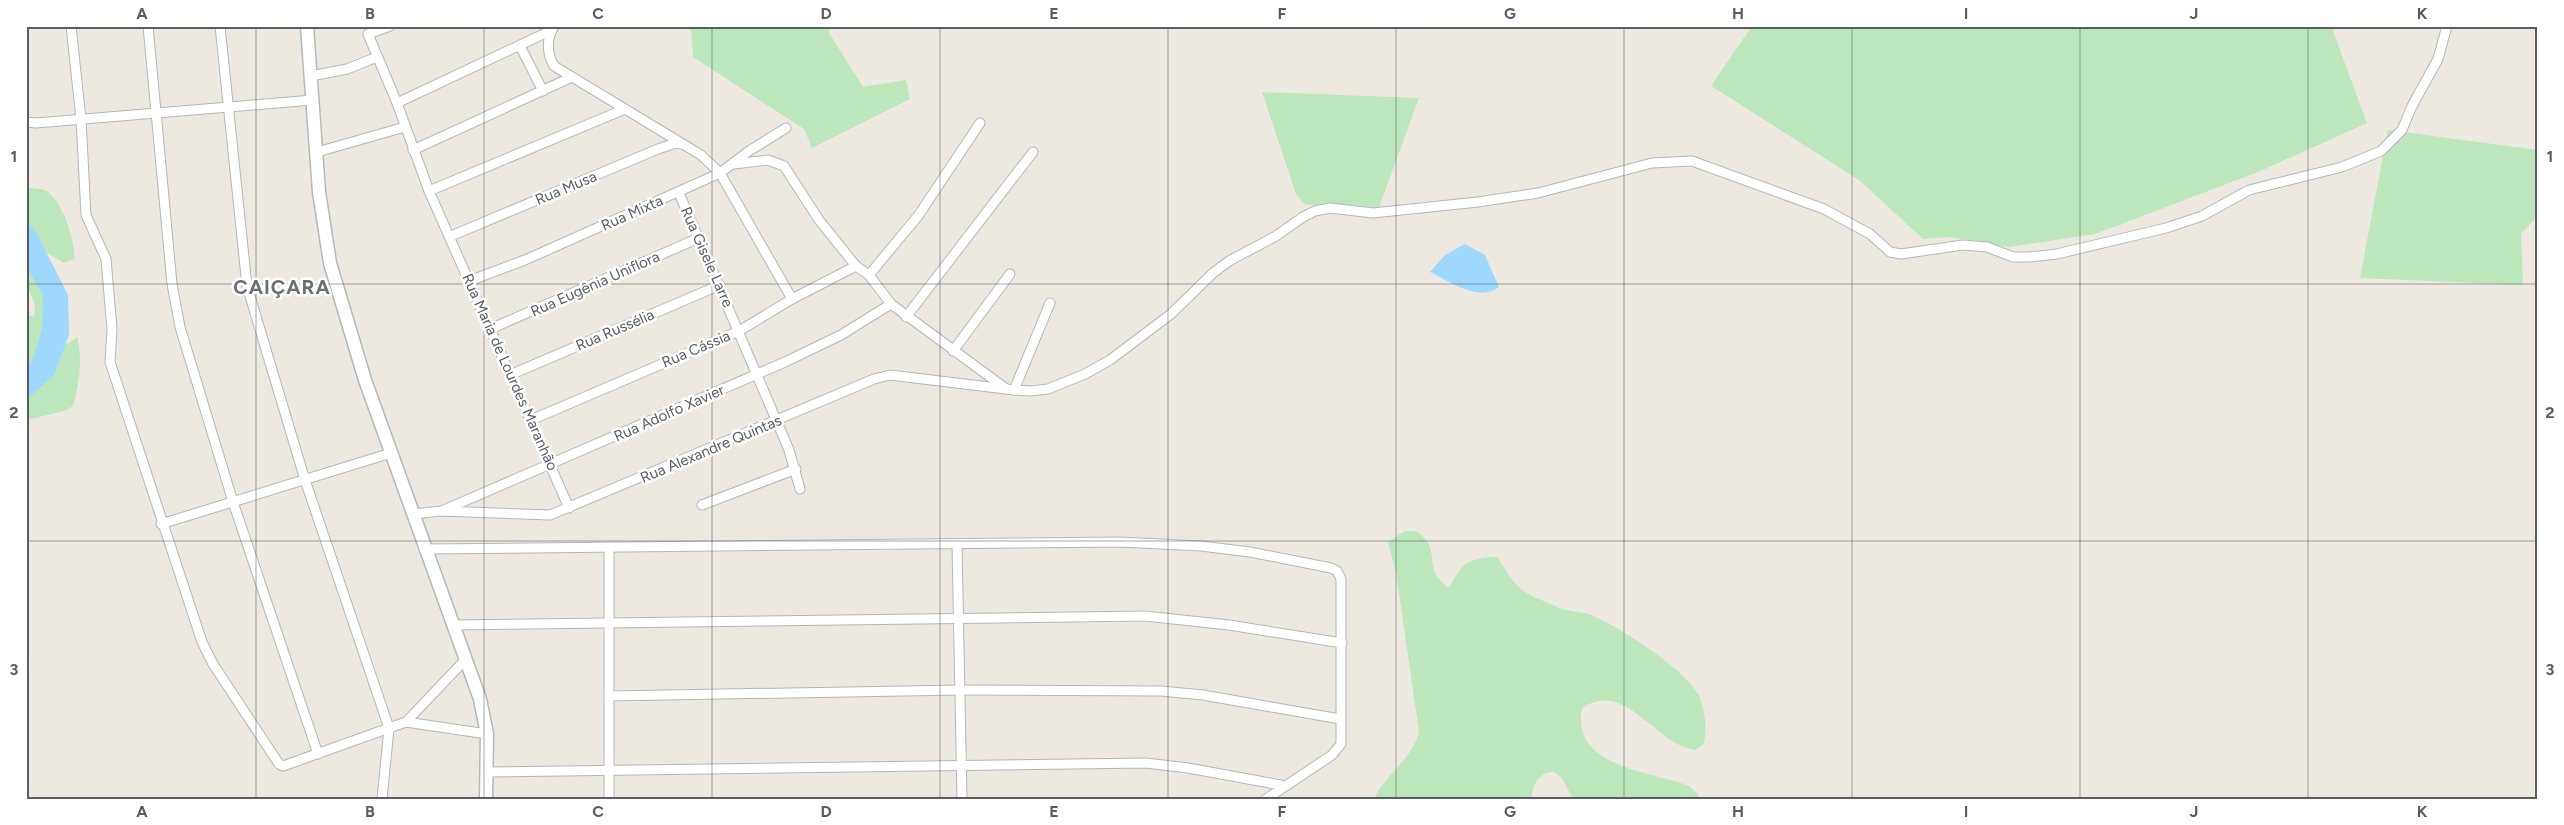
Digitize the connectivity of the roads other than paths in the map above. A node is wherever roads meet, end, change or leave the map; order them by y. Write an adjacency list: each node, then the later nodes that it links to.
1 (71, 26): 18 (street)
2 (148, 26): 17 (street)
3 (220, 26): 15 (street)
4 (307, 26): 10 (main road)
5 (390, 26): 9 (street, Rua Maria de Lourdes Maranhão)
6 (2447, 26): 47 (street, Rua Alexandre Quintas)
7 (553, 28): 8 (street); 11 (street)
8 (520, 46): 12 (street); 14 (street)
9 (377, 57): 10 (street); 14 (street, Rua Maria de Lourdes Maranhão)
10 (311, 76): 13 (main road)
11 (572, 77): 12 (street); 16 (street)
12 (543, 91): 24 (street)
13 (314, 100): 15 (street); 25 (main road)
14 (397, 103): 21 (street, Rua Maria de Lourdes Maranhão)
15 (228, 107): 17 (street); 53 (street)
16 (625, 109): 23 (street); 29 (street)
17 (156, 112): 18 (street); 55 (street)
18 (81, 119): 19 (street); 60 (street)
19 (26, 122)
20 (980, 123): 35 (street)
21 (405, 127): 24 (street, Rua Maria de Lourdes Maranhão); 25 (street)
22 (786, 128): 27 (street, Rua Mixta)
23 (682, 144): 28 (street); 31 (street, Rua Musa)
24 (413, 150): 29 (street, Rua Maria de Lourdes Maranhão)
25 (317, 152): 50 (main road)
26 (1033, 152): 41 (street)
27 (734, 164): 28 (street, Rua Mixta); 33 (street)
28 (720, 173): 30 (street, Rua Mixta); 38 (street)
29 (430, 191): 31 (street, Rua Maria de Lourdes Maranhão)
30 (679, 193): 32 (street, Rua Gisele Larre); 36 (street, Rua Mixta)
31 (451, 236): 36 (street, Rua Maria de Lourdes Maranhão)
32 (699, 238): 37 (street, Rua Gisele Larre); 42 (street, Rua Eugênia Uniflora)
33 (856, 266): 35 (street); 38 (street, Rua Cássia)
34 (1010, 274): 44 (street)
35 (869, 275): 40 (street)
36 (469, 281): 42 (street, Rua Maria de Lourdes Maranhão)
37 (720, 285): 43 (street, Rua Gisele Larre); 45 (street, Rua Russélia)
38 (792, 299): 43 (street, Rua Cássia)
39 (1050, 303): 47 (street)
40 (891, 304): 41 (street); 46 (street, Rua Adolfo Xavier)
41 (906, 317): 44 (street)
42 (490, 330): 45 (street, Rua Maria de Lourdes Maranhão)
43 (739, 331): 46 (street, Rua Gisele Larre); 48 (street, Rua Cássia)
44 (953, 351): 47 (street)
45 (510, 375): 48 (street, Rua Maria de Lourdes Maranhão)
46 (758, 375): 49 (street, Rua Gisele Larre); 51 (street, Rua Adolfo Xavier)
47 (1010, 390): 49 (street, Rua Alexandre Quintas)
48 (531, 420): 51 (street, Rua Maria de Lourdes Maranhão)
49 (776, 421): 52 (street, Rua Gisele Larre); 57 (street, Rua Alexandre Quintas)
50 (390, 452): 53 (street); 59 (main road)
51 (550, 465): 57 (street, Rua Maria de Lourdes Maranhão); 58 (street, Rua Adolfo Xavier)
52 (796, 469): 54 (street, Rua Gisele Larre); 56 (street)
53 (305, 480): 55 (street); 73 (street)
54 (800, 489)
55 (233, 502): 60 (street); 75 (street)
56 (702, 505)
57 (569, 508): 58 (street, Rua Alexandre Quintas)
58 (441, 511): 59 (street, Rua Alexandre Quintas)
59 (412, 514): 63 (main road)
60 (161, 524): 75 (street)
61 (957, 544): 62 (street); 64 (street); 67 (street)
62 (609, 547): 63 (street); 65 (street)
63 (424, 549): 66 (main road)
64 (959, 619): 65 (street); 67 (street); 69 (street)
65 (609, 621): 66 (street); 70 (street)
66 (453, 625): 68 (main road)
67 (1342, 643): 71 (street)
68 (465, 660): 72 (street); 74 (main road)
69 (960, 690): 70 (street); 71 (street); 76 (street)
70 (609, 696): 77 (street)
71 (1340, 719): 79 (street)
72 (406, 722): 73 (street); 74 (street)
73 (389, 728): 75 (street); 80 (street)
74 (487, 734): 78 (main road)
75 (318, 754)
76 (961, 764): 77 (street); 79 (street); 83 (street)
77 (609, 771): 78 (street); 82 (street)
78 (488, 772): 81 (main road)
79 (1286, 786): 84 (street)
80 (382, 799)
81 (486, 799)
82 (608, 799)
83 (962, 799)
84 (1266, 799)

